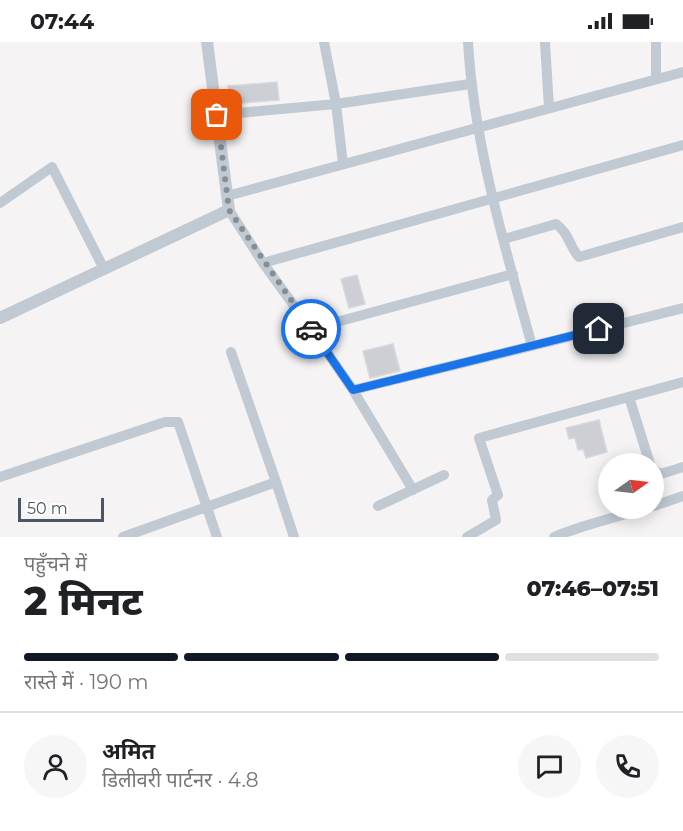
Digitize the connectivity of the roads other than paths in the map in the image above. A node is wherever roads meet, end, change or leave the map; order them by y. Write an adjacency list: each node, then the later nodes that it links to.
1 (207, 42): 11 (street)
2 (324, 42): 9 (street)
3 (468, 42): 8 (street)
4 (545, 42): 10 (street)
5 (656, 42): 7 (street)
6 (683, 72): 7 (street)
7 (656, 79): 10 (street)
8 (470, 84): 9 (street); 12 (street)
9 (336, 104): 11 (street); 14 (street)
10 (549, 108): 12 (street)
11 (217, 115): 15 (street)
12 (477, 127): 14 (street); 16 (street)
13 (683, 145): 16 (street)
14 (343, 164): 15 (street)
15 (227, 196): 18 (street)
16 (494, 197): 20 (street); 21 (street)
17 (0, 203): 22 (street)
18 (229, 210): 21 (street); 22 (street)
19 (683, 227): 20 (street)
20 (504, 239): 23 (street)
21 (263, 262): 26 (street)
22 (105, 269): 25 (street)
23 (513, 274): 26 (street); 27 (street)
24 (683, 308): 27 (street)
25 (0, 318)
26 (311, 328): 30 (street)
27 (532, 346): 30 (street)
28 (231, 352): 37 (street)
29 (683, 382): 31 (street)
30 (353, 390): 38 (street)
31 (629, 397): 32 (street); 48 (street)
32 (647, 453)
33 (683, 467): 34 (street)
34 (664, 473)
35 (444, 475): 38 (street)
36 (0, 477): 42 (street)
37 (276, 482): 42 (street); 47 (street)
38 (413, 490): 41 (street)
39 (683, 496): 40 (street)
40 (664, 503)
41 (378, 506)
42 (207, 507): 45 (street); 46 (street)
43 (621, 519): 44 (street)
44 (593, 532): 49 (street)
45 (123, 537)
46 (217, 537)
47 (294, 537)
48 (467, 537)
49 (554, 537)

